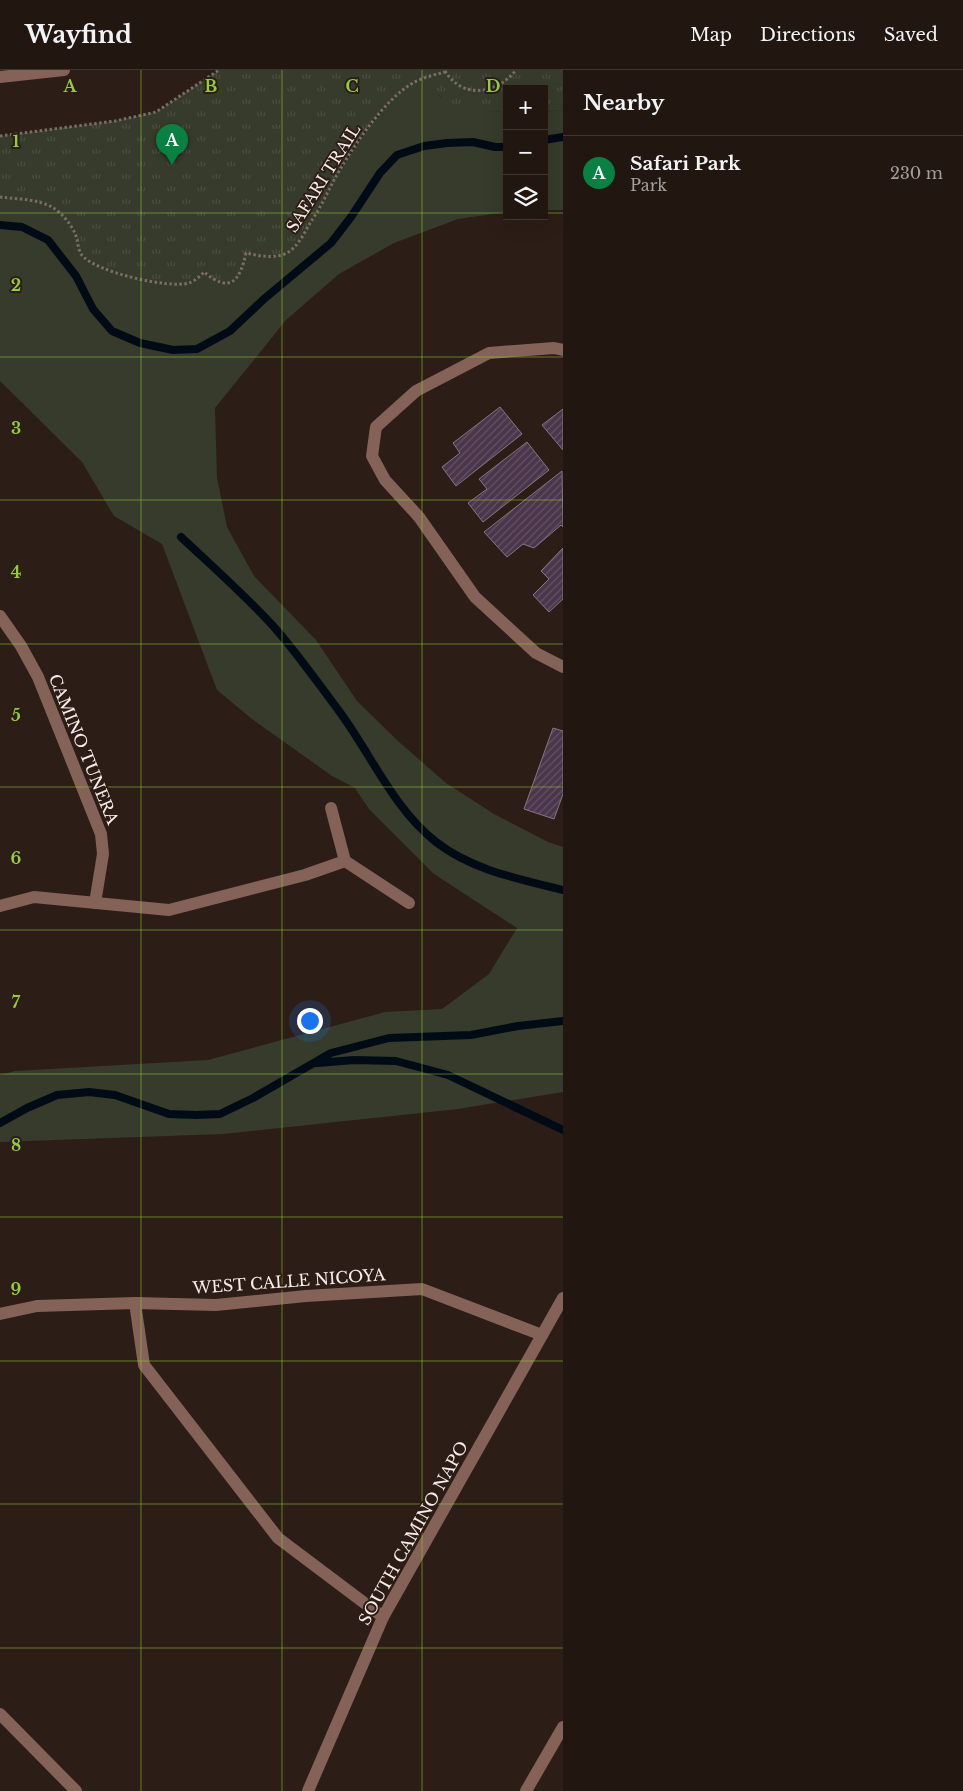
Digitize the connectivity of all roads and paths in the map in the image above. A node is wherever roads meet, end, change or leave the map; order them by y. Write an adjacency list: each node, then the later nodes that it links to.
1 (64, 70): 5 (street)
2 (219, 70): 6 (path)
3 (516, 70): 4 (path)
4 (445, 71): 7 (path, SAFARI TRAIL)
5 (0, 77)
6 (0, 136)
7 (0, 197)
8 (563, 350): 10 (street)
9 (0, 616): 13 (street, CAMINO TUNERA)
10 (563, 667)
11 (331, 808): 12 (street)
12 (345, 861): 13 (street); 14 (street)
13 (95, 903): 15 (street)
14 (409, 903)
15 (0, 906)
16 (563, 1298): 19 (street, SOUTH CAMINO NAPO)
17 (135, 1303): 18 (street, WEST CALLE NICOYA); 19 (street, WEST CALLE NICOYA); 20 (street)
18 (0, 1314)
19 (542, 1334): 20 (street, SOUTH CAMINO NAPO)
20 (383, 1617): 24 (street, SOUTH CAMINO NAPO)
21 (0, 1714): 23 (street)
22 (563, 1726): 25 (street)
23 (76, 1791)
24 (308, 1791)
25 (526, 1791)

